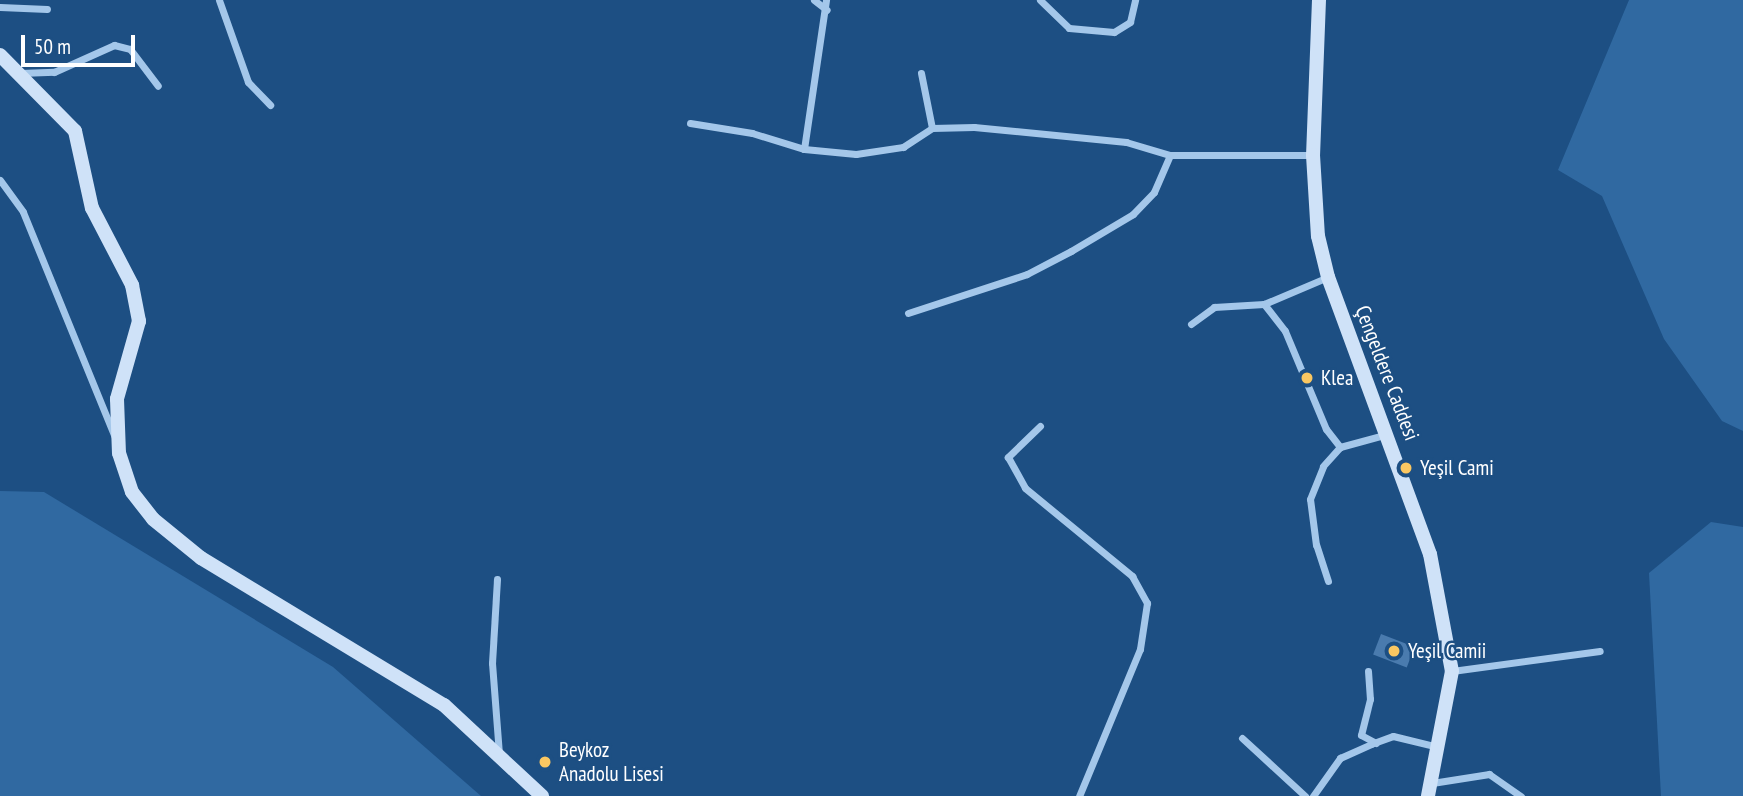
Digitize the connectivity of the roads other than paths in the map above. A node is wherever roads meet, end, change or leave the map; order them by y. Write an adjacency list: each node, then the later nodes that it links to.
1 (219, 0): 14 (street)
2 (814, 0): 9 (street)
3 (826, 0): 9 (street)
4 (1040, 0): 5 (street)
5 (1135, 0)
6 (1319, 0): 19 (street, Çengeldere Caddesi)
7 (0, 7): 8 (street)
8 (47, 9)
9 (827, 10): 17 (street)
10 (0, 55): 12 (street)
11 (921, 73): 16 (street)
12 (16, 74): 13 (street); 27 (street)
13 (158, 86)
14 (270, 105)
15 (690, 123): 17 (street)
16 (932, 128): 17 (street); 18 (street)
17 (804, 149)
18 (1170, 155): 19 (street); 23 (street)
19 (1313, 155): 21 (street, Çengeldere Caddesi)
20 (0, 180): 27 (street)
21 (1328, 277): 22 (street); 26 (street, Çengeldere Caddesi)
22 (1264, 304): 24 (street); 28 (street)
23 (908, 313)
24 (1191, 324)
25 (1040, 426): 40 (street)
26 (1389, 434): 28 (street); 33 (street, Çengeldere Caddesi)
27 (119, 444): 37 (street)
28 (1340, 447): 30 (street)
29 (497, 579): 37 (street)
30 (1328, 581)
31 (1601, 651): 33 (street)
32 (1368, 671): 35 (street)
33 (1452, 671): 36 (street, Çengeldere Caddesi)
34 (1242, 738): 41 (street)
35 (1376, 743): 36 (street); 42 (street)
36 (1439, 747): 38 (street, Çengeldere Caddesi)
37 (499, 756): 39 (street)
38 (1430, 789): 43 (street)
39 (542, 796)
40 (1079, 796)
41 (1305, 796)
42 (1313, 796)
43 (1521, 796)

